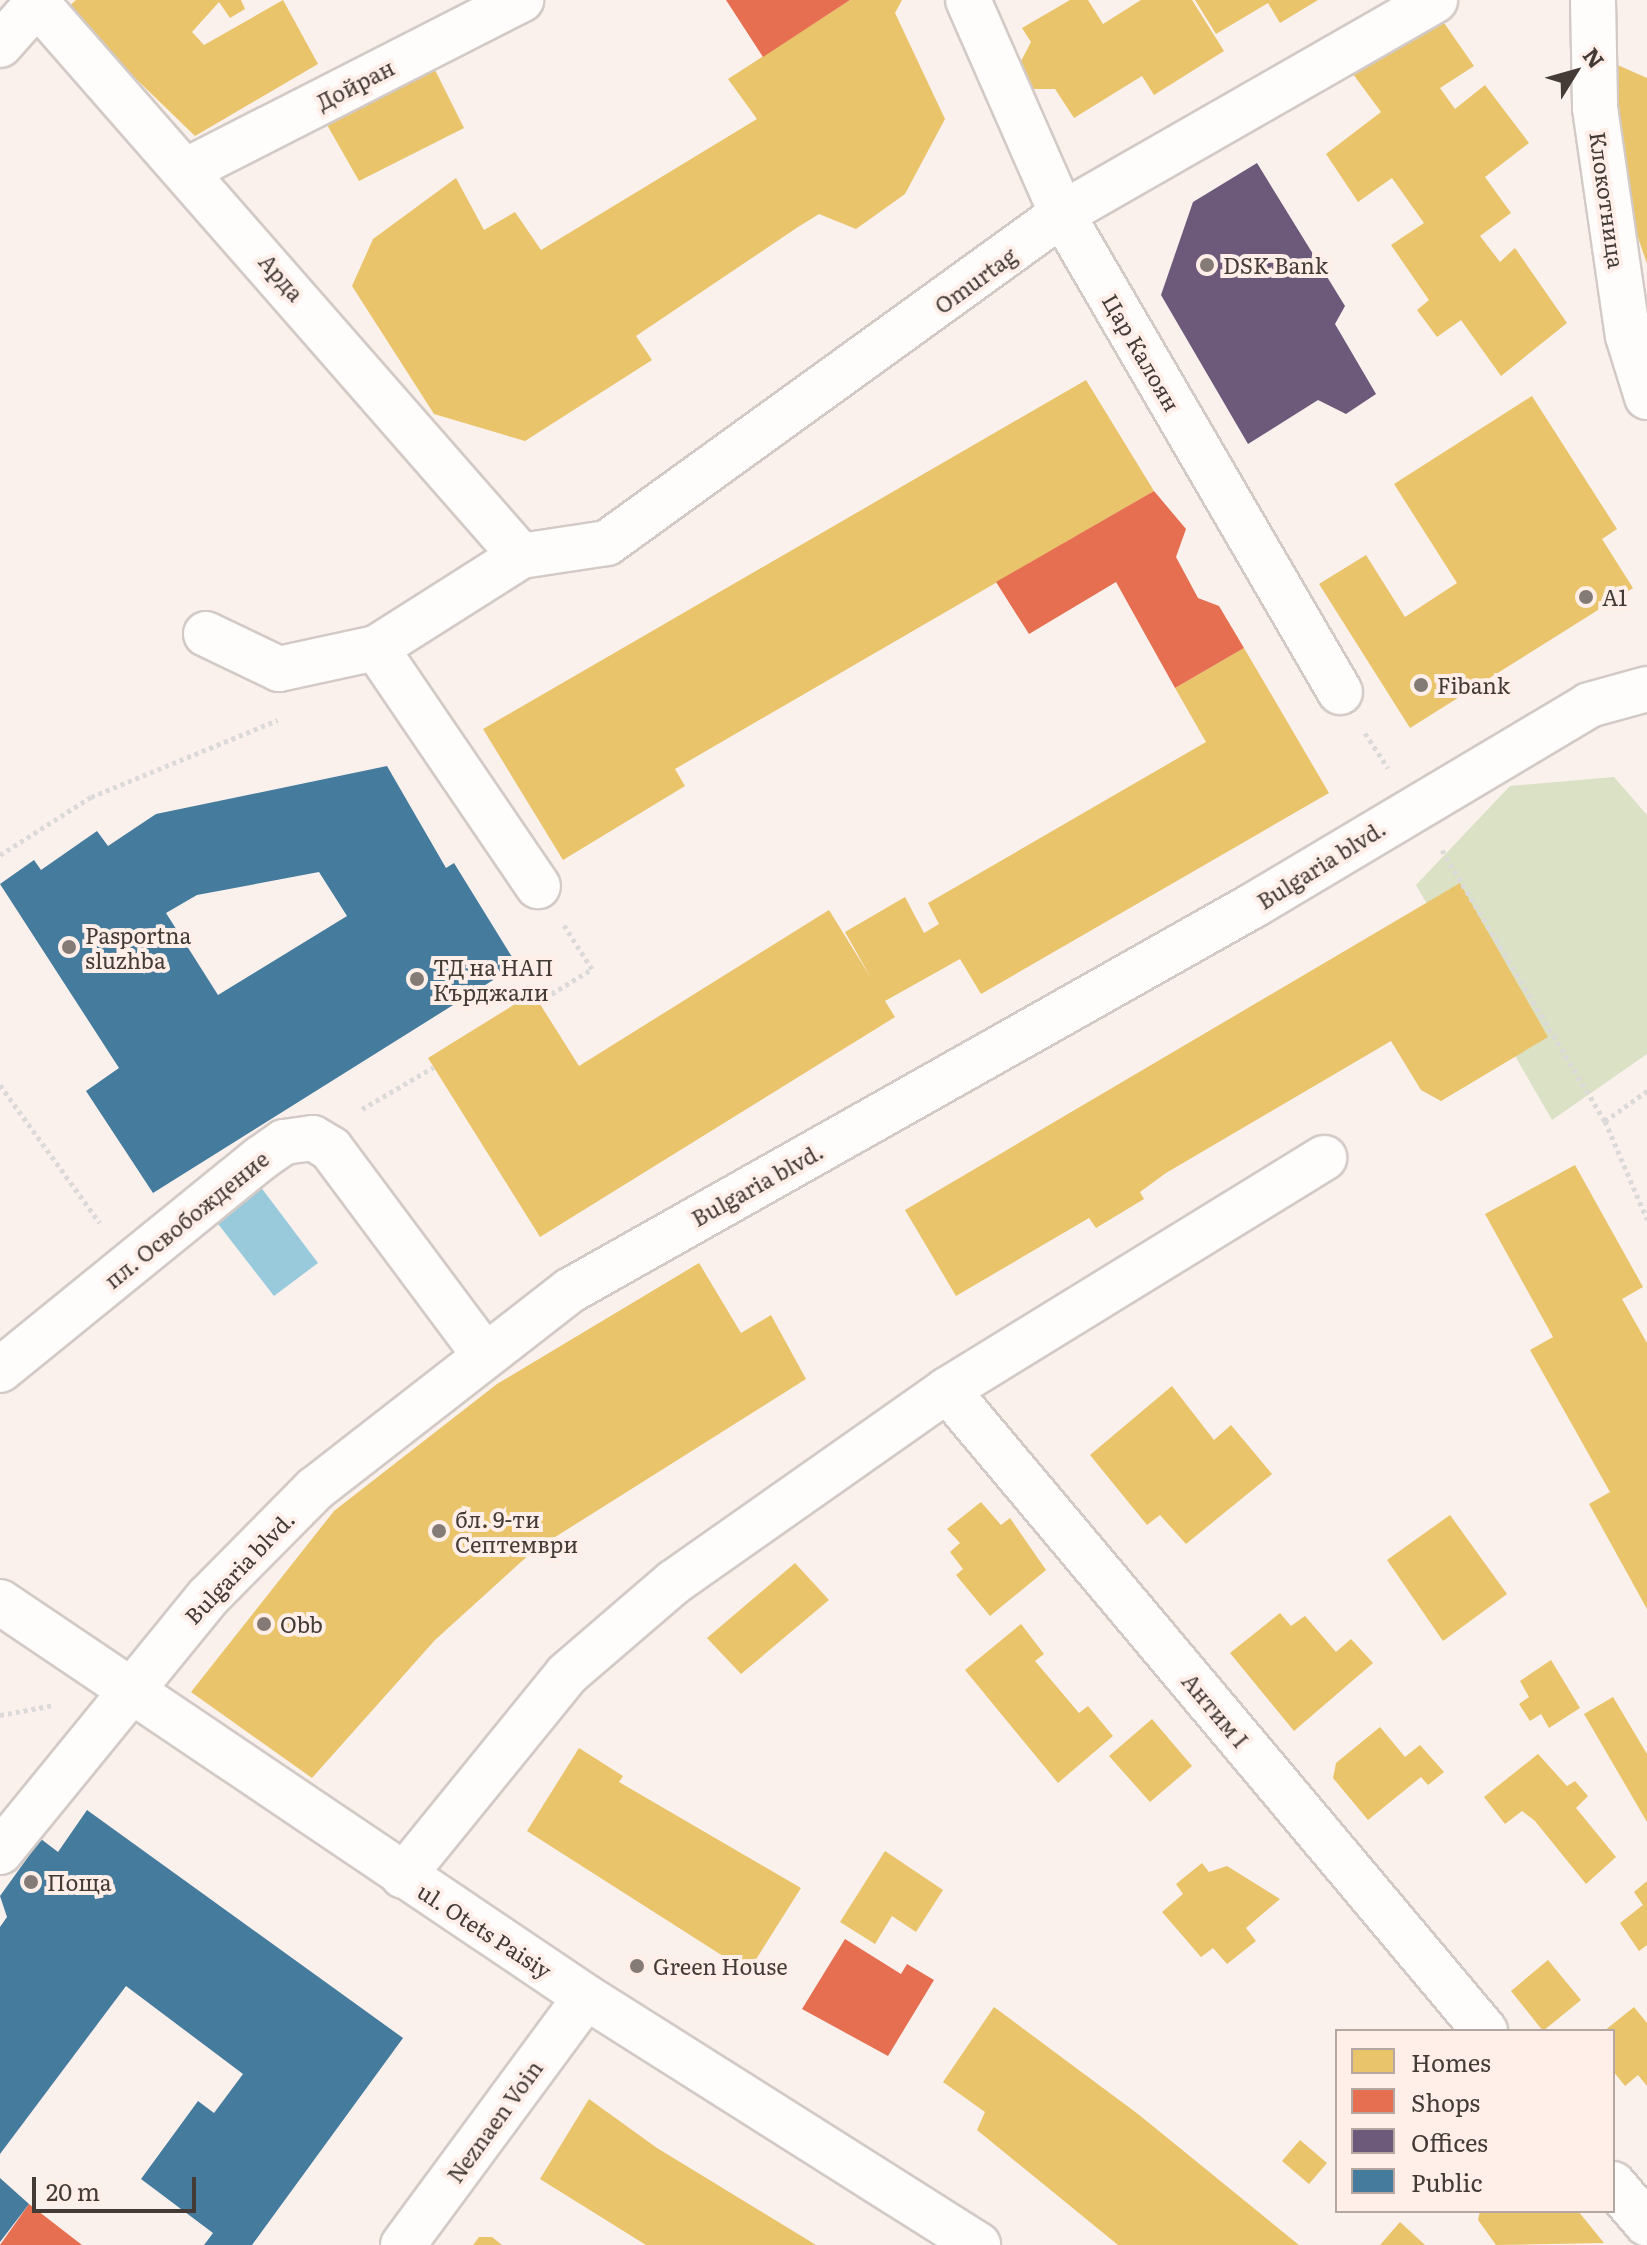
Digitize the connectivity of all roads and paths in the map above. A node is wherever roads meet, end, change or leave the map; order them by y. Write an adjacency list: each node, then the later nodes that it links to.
1 (521, 0): 7 (street, Дойран)
2 (968, 0): 8 (street, Цар Калоян)
3 (1435, 0): 8 (street, Omurtag)
4 (1593, 0): 9 (street, Клокотница)
5 (39, 1): 6 (street); 7 (street, Арда)
6 (0, 45)
7 (189, 169): 10 (street, Арда)
8 (1062, 214): 10 (street, Omurtag); 14 (street, Цар Калоян)
9 (1647, 397)
10 (521, 556): 12 (street)
11 (206, 634): 12 (street)
12 (376, 648): 18 (street)
13 (1647, 689): 16 (street, Bulgaria blvd.)
14 (1340, 692): 16 (path)
15 (293, 714): 17 (path)
16 (1412, 807): 23 (path); 28 (street, Bulgaria blvd.)
17 (0, 855)
18 (538, 886): 19 (path)
19 (538, 1002)
20 (434, 1067): 24 (path)
21 (0, 1085): 27 (path)
22 (1647, 1091): 23 (path)
23 (1605, 1121): 26 (path)
24 (313, 1138): 27 (street, пл. Освобождение); 28 (street)
25 (1324, 1158): 30 (street)
26 (1647, 1219)
27 (130, 1264): 29 (street, пл. Освобождение)
28 (484, 1354): 32 (street, Bulgaria blvd.)
29 (0, 1370)
30 (947, 1390): 34 (street); 36 (street, Антим I)
31 (0, 1602): 32 (street, ul. Otets Paisiy)
32 (126, 1693): 33 (street, Bulgaria blvd.); 34 (street, ul. Otets Paisiy)
33 (0, 1852)
34 (403, 1876): 35 (street, ul. Otets Paisiy)
35 (586, 1997): 39 (street, Neznaen Voin); 40 (street, ul. Otets Paisiy)
36 (1483, 2029)
37 (1615, 2186): 38 (street)
38 (1647, 2224)
39 (403, 2245)
40 (978, 2245)

